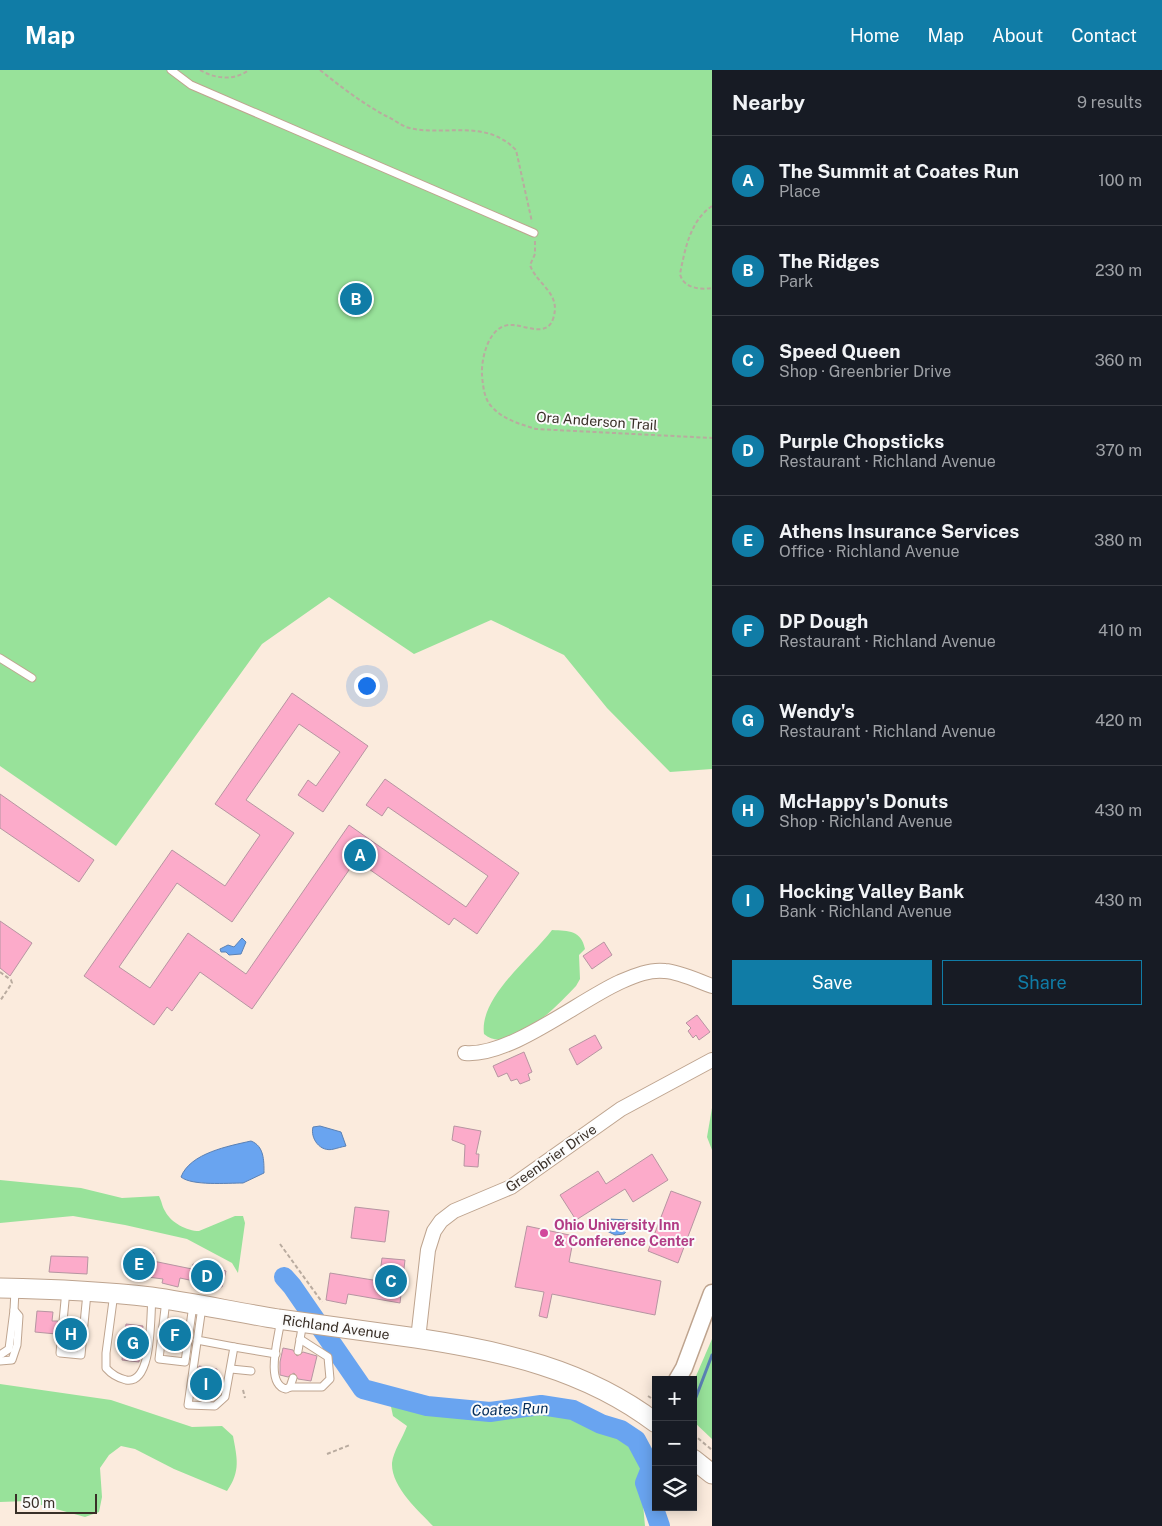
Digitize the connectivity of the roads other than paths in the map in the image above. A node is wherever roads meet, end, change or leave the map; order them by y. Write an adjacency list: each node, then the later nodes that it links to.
1 (171, 70): 2 (lane)
2 (534, 233)
3 (0, 658): 4 (lane)
4 (32, 678)
5 (712, 986): 6 (street)
6 (465, 1053)
7 (712, 1060): 18 (street, Greenbrier Drive)
8 (7, 1288): 9 (main road, Richland Avenue); 15 (lane)
9 (66, 1290): 10 (main road, Richland Avenue); 10 (lane)
10 (88, 1291): 11 (main road, Richland Avenue)
11 (114, 1293): 13 (main road, Richland Avenue); 13 (lane)
12 (712, 1293): 27 (street)
13 (159, 1299): 14 (main road, Richland Avenue); 14 (lane)
14 (198, 1306): 16 (main road, Richland Avenue); 19 (lane)
15 (14, 1310): 23 (lane); 24 (lane)
16 (282, 1319): 17 (main road, Richland Avenue); 22 (lane)
17 (302, 1330): 18 (main road, Richland Avenue); 21 (lane); 29 (lane)
18 (418, 1339): 30 (main road, Richland Avenue)
19 (197, 1340): 20 (lane); 25 (lane)
20 (234, 1347): 22 (lane); 25 (lane)
21 (298, 1351)
22 (276, 1354): 29 (lane)
23 (0, 1355)
24 (0, 1360)
25 (231, 1369): 26 (lane)
26 (251, 1371)
27 (679, 1376)
28 (293, 1378): 29 (lane)
29 (290, 1387)
30 (652, 1413)
31 (697, 1448): 32 (main road)
32 (712, 1459)
33 (697, 1462): 34 (main road)
34 (712, 1474)

